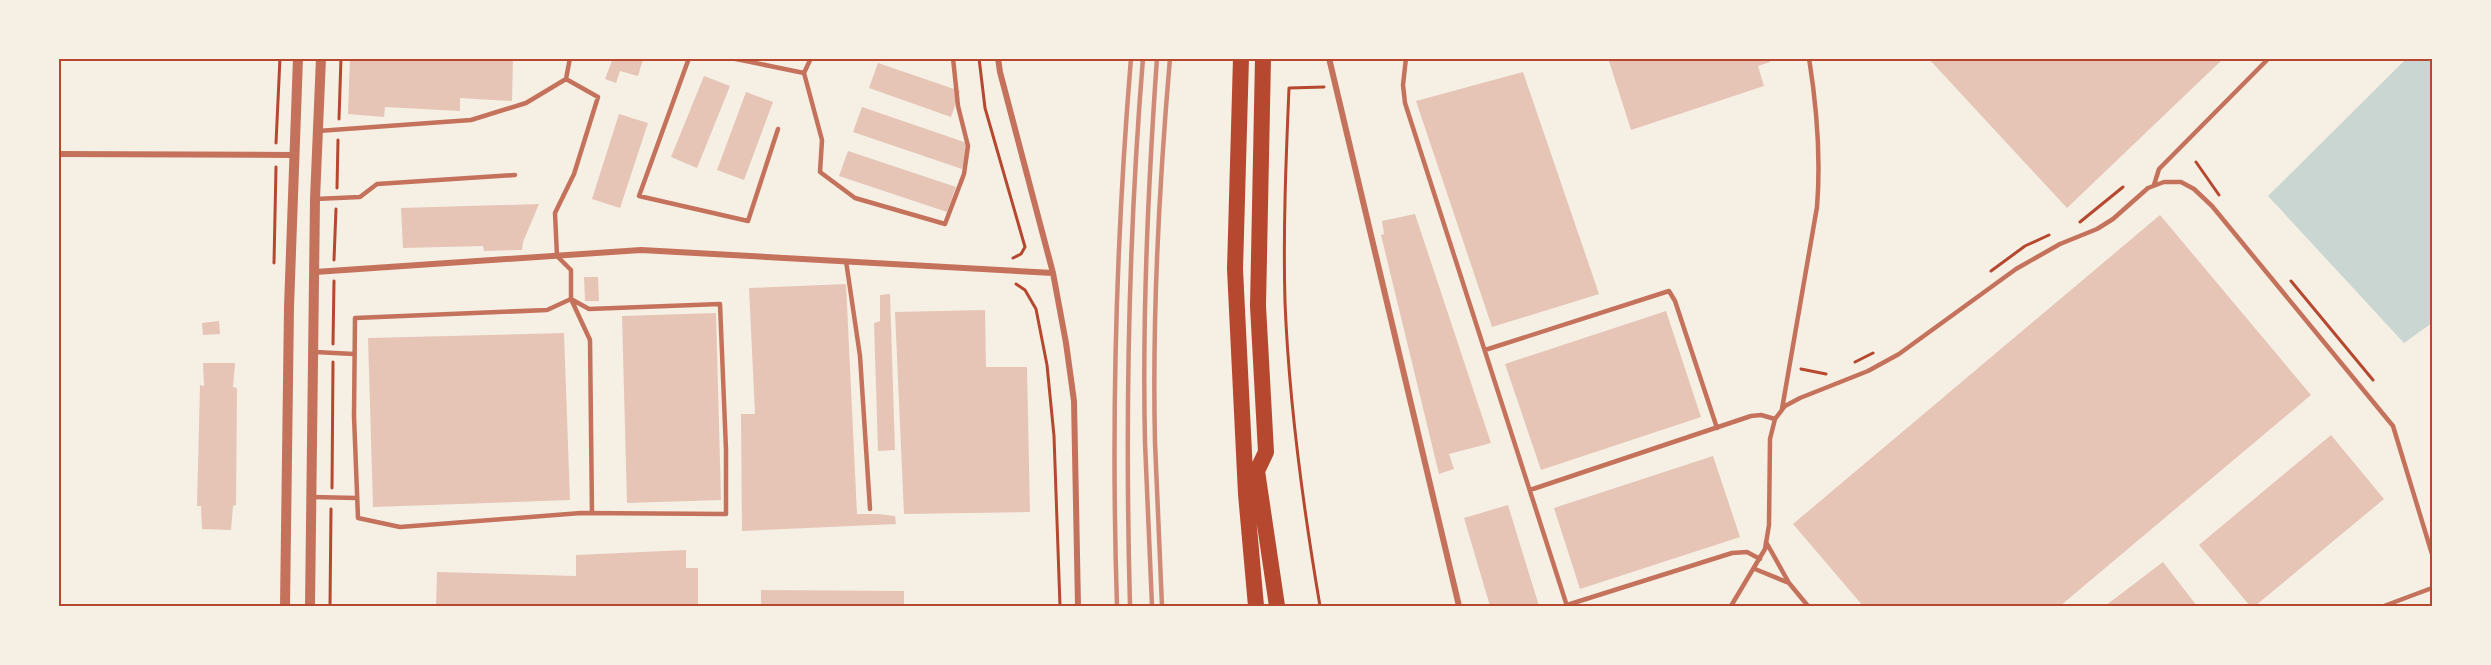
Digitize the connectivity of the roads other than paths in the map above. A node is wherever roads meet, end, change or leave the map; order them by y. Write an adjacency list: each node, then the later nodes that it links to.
1 (298, 58): 20 (street)
2 (321, 58): 18 (street)
3 (570, 58): 16 (lane)
4 (689, 58): 17 (lane)
5 (731, 58): 15 (lane)
6 (811, 58): 15 (lane)
7 (953, 58): 15 (lane)
8 (998, 58): 27 (street)
9 (1241, 58): 50 (highway)
10 (1263, 58): 35 (highway)
11 (1329, 58): 53 (street)
12 (1406, 58): 29 (lane)
13 (1809, 58): 32 (lane)
14 (2269, 58): 22 (lane)
15 (804, 73)
16 (566, 79): 18 (lane); 24 (lane)
17 (778, 129)
18 (318, 132): 23 (street)
19 (58, 154): 20 (street)
20 (294, 155): 47 (street)
21 (515, 176): 23 (lane)
22 (2154, 185): 32 (lane); 42 (lane)
23 (315, 199): 26 (street)
24 (557, 256): 25 (street); 26 (street); 28 (lane)
25 (846, 261): 27 (street); 39 (lane)
26 (315, 272): 30 (street)
27 (1053, 273): 49 (street)
28 (570, 299): 31 (lane); 40 (lane); 40 (lane)
29 (1485, 350): 34 (lane); 36 (lane)
30 (314, 352): 31 (lane); 37 (street)
31 (354, 354): 38 (lane)
32 (1782, 409): 33 (lane)
33 (1775, 418): 34 (lane); 41 (lane)
34 (1717, 428): 36 (lane)
35 (1257, 471): 51 (highway); 52 (street)
36 (1530, 490): 54 (lane)
37 (312, 497): 38 (lane); 48 (street)
38 (357, 498): 40 (lane)
39 (870, 509)
40 (592, 513)
41 (1766, 542): 43 (lane); 45 (lane)
42 (2433, 554)
43 (1760, 559): 44 (lane); 54 (lane)
44 (1755, 568): 45 (lane); 55 (lane)
45 (1789, 583): 56 (lane)
46 (2433, 588): 57 (lane)
47 (285, 606)
48 (310, 606)
49 (1078, 606)
50 (1256, 606)
51 (1277, 606)
52 (1285, 606)
53 (1459, 606)
54 (1567, 606)
55 (1731, 606)
56 (1808, 606)
57 (2384, 606)

